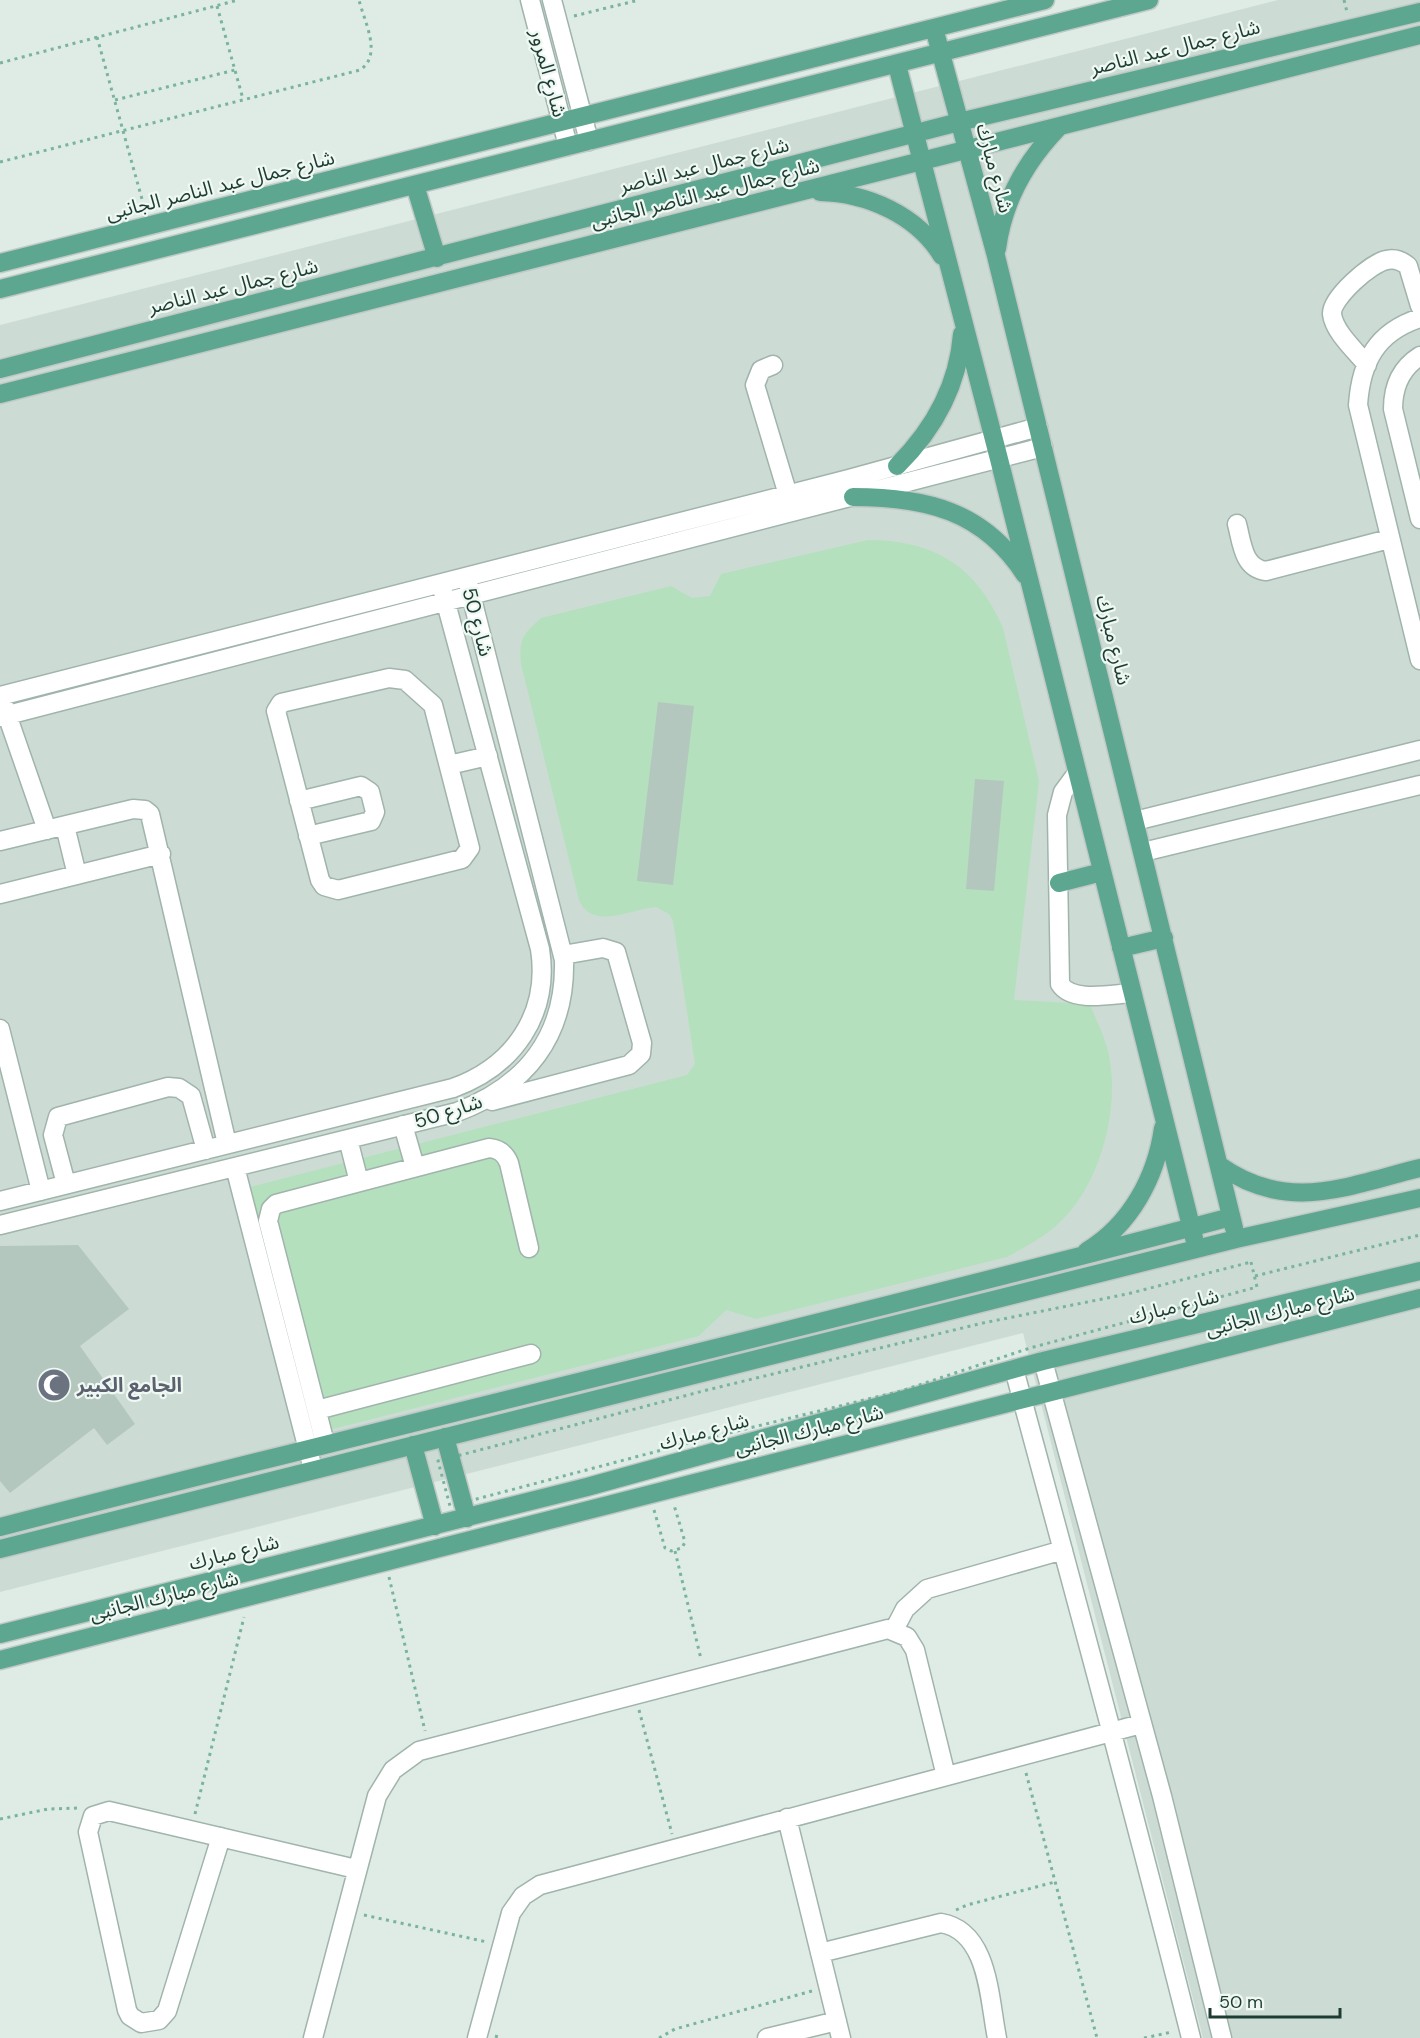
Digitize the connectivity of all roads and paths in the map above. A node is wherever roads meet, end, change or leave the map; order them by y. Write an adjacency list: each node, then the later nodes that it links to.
1 (238, 0): 8 (path)
2 (359, 0): 20 (path)
3 (530, 0): 19 (street, شارع المرور)
4 (552, 0): 10 (street, شارع المرور)
5 (639, 0): 10 (path)
6 (1045, 0): 11 (main road, شارع جمال عبد الناصر الجانبى)
7 (1149, 0): 14 (main road)
8 (217, 6): 13 (path); 18 (path)
9 (1420, 12): 24 (main road, شارع جمال عبد الناصر)
10 (558, 20): 17 (street, شارع المرور)
11 (934, 28): 14 (main road, شارع مبارك); 22 (main road, شارع جمال عبد الناصر الجانبى)
12 (1420, 35): 25 (main road, شارع جمال عبد الناصر الجانبى)
13 (97, 37): 15 (path); 21 (path)
14 (940, 54): 16 (main road); 24 (main road, شارع مبارك)
15 (0, 63)
16 (897, 65): 27 (main road); 28 (main road)
17 (569, 66): 19 (street); 22 (street, شارع المرور)
18 (235, 70): 20 (path); 21 (path)
19 (548, 70): 23 (street, شارع المرور)
20 (243, 99): 26 (path)
21 (115, 100): 26 (path)
22 (583, 117): 23 (main road, شارع جمال عبد الناصر الجانبى); 28 (street, شارع المرور)
23 (562, 122): 29 (street, شارع المرور); 36 (main road, شارع جمال عبد الناصر الجانبى)
24 (959, 122): 27 (main road, شارع جمال عبد الناصر); 30 (main road, شارع مبارك)
25 (1059, 127): 30 (main road, شارع جمال عبد الناصر الجانبى); 38 (main road)
26 (124, 129): 31 (path); 36 (path)
27 (915, 135): 32 (main road); 35 (main road, شارع جمال عبد الناصر)
28 (589, 141): 29 (main road)
29 (568, 146): 33 (main road)
30 (967, 150): 32 (main road, شارع جمال عبد الناصر الجانبى); 38 (main road, شارع مبارك)
31 (0, 162)
32 (922, 162): 34 (main road, شارع جمال عبد الناصر الجانبى); 41 (main road)
33 (416, 185): 39 (main road); 42 (main road)
34 (798, 194): 37 (main road, شارع جمال عبد الناصر الجانبى); 41 (main road)
35 (653, 201): 37 (main road); 39 (main road, شارع جمال عبد الناصر)
36 (149, 226): 40 (main road, شارع جمال عبد الناصر الجانبى)
37 (660, 227): 50 (main road, شارع جمال عبد الناصر الجانبى)
38 (996, 256): 53 (main road, شارع مبارك)
39 (437, 258): 46 (main road, شارع جمال عبد الناصر)
40 (0, 263)
41 (949, 266): 45 (main road)
42 (0, 289)
43 (1420, 306): 49 (street)
44 (1420, 318): 49 (street)
45 (963, 324): 54 (main road); 57 (main road)
46 (89, 346): 50 (main road); 51 (main road, شارع جمال عبد الناصر)
47 (1420, 356): 60 (street)
48 (772, 365): 59 (street)
49 (1366, 365): 62 (street)
50 (95, 368): 52 (main road, شارع جمال عبد الناصر الجانبى)
51 (0, 369)
52 (0, 394)
53 (1038, 427): 54 (street); 55 (main road, شارع مبارك)
54 (994, 439): 56 (main road); 57 (street)
55 (1043, 447): 56 (street); 77 (main road, شارع مبارك)
56 (999, 459): 58 (street); 65 (main road)
57 (897, 466): 58 (street)
58 (851, 488): 59 (street); 65 (main road); 66 (street)
59 (788, 495): 63 (street)
60 (1420, 519)
61 (1238, 525): 62 (street)
62 (1389, 539): 68 (street)
63 (466, 575): 64 (street); 66 (street, شارع 50)
64 (440, 582): 67 (street, شارع 50); 69 (street)
65 (1030, 584): 74 (main road)
66 (471, 595): 67 (street); 87 (street, شارع 50)
67 (446, 602): 70 (street); 72 (street, شارع 50)
68 (1420, 660)
69 (0, 696): 70 (street)
70 (4, 716): 78 (street)
71 (1420, 750): 77 (street)
72 (488, 756): 73 (street); 88 (street, شارع 50)
73 (449, 765): 76 (street); 79 (street)
74 (1077, 773): 83 (main road); 85 (street)
75 (1420, 785): 81 (street)
76 (299, 801): 79 (street); 79 (street)
77 (1135, 821): 81 (main road, شارع مبارك)
78 (56, 828): 80 (street); 82 (street); 84 (street)
79 (308, 836)
80 (0, 841)
81 (1143, 852): 89 (main road, شارع مبارك)
82 (161, 854): 84 (street); 99 (street)
83 (1102, 872): 85 (main road); 90 (main road)
84 (77, 875): 86 (street)
85 (1059, 883): 92 (street)
86 (0, 894)
87 (551, 906): 88 (street); 91 (street, شارع 50)
88 (530, 911): 97 (street, شارع 50)
89 (1164, 938): 90 (main road); 102 (main road, شارع مبارك)
90 (1121, 948): 92 (main road)
91 (563, 955): 94 (street, شارع 50); 94 (street)
92 (1132, 993): 95 (main road)
93 (0, 1029): 108 (street)
94 (473, 1106): 96 (street, شارع 50)
95 (1164, 1124): 113 (main road); 118 (main road)
96 (403, 1125): 98 (street, شارع 50); 104 (street)
97 (258, 1137): 99 (street, شارع 50); 101 (street)
98 (348, 1139): 101 (street, شارع 50); 106 (street)
99 (227, 1144): 100 (street, شارع 50)
100 (206, 1150): 107 (street, شارع 50); 107 (street)
101 (265, 1160): 103 (street, شارع 50)
102 (1219, 1165): 105 (main road); 111 (main road, شارع مبارك)
103 (235, 1167): 112 (street, شارع 50); 133 (street)
104 (415, 1167): 106 (street); 116 (street)
105 (1420, 1168)
106 (359, 1182): 129 (street)
107 (66, 1184): 108 (street, شارع 50)
108 (41, 1191): 110 (street, شارع 50)
109 (1420, 1198): 115 (main road)
110 (0, 1201)
111 (1231, 1217): 113 (main road); 115 (main road, شارع مبارك)
112 (0, 1225)
113 (1191, 1227): 117 (main road); 118 (main road)
114 (1420, 1235): 120 (path)
115 (1236, 1239): 117 (main road)
116 (529, 1248)
117 (1197, 1249): 125 (main road)
118 (1074, 1258): 122 (main road)
119 (1420, 1271): 124 (main road, شارع مبارك)
120 (1255, 1276): 134 (path); 138 (path)
121 (1420, 1298): 127 (main road, شارع مبارك الجانبى)
122 (739, 1341): 125 (main road); 131 (main road)
123 (531, 1354): 129 (street)
124 (1043, 1361): 126 (main road, شارع مبارك); 127 (street)
125 (745, 1362): 130 (main road)
126 (1014, 1369): 128 (street); 138 (main road, شارع مبارك)
127 (1052, 1393): 128 (main road, شارع مبارك الجانبى); 141 (street)
128 (1023, 1399): 136 (main road, شارع مبارك الجانبى); 143 (street)
129 (317, 1410): 131 (street)
130 (445, 1437): 132 (main road); 134 (main road)
131 (325, 1443): 133 (main road)
132 (413, 1445): 135 (main road); 139 (main road)
133 (307, 1448): 135 (street); 140 (main road)
134 (451, 1458): 138 (main road); 138 (path)
135 (313, 1469): 142 (main road)
136 (669, 1489): 137 (main road, شارع مبارك الجانبى); 144 (path)
137 (649, 1494): 144 (path); 145 (main road, شارع مبارك الجانبى)
138 (465, 1510): 139 (main road, شارع مبارك)
139 (435, 1526): 146 (main road, شارع مبارك)
140 (0, 1527)
141 (1090, 1539): 143 (street); 154 (street)
142 (0, 1549)
143 (1062, 1549): 149 (street); 155 (street)
144 (675, 1551): 152 (path)
145 (386, 1562): 147 (main road, شارع مبارك الجانبى); 156 (path)
146 (173, 1590): 148 (main road); 150 (main road, شارع مبارك)
147 (248, 1598): 148 (main road, شارع مبارك الجانبى); 162 (path)
148 (180, 1615): 151 (main road, شارع مبارك الجانبى)
149 (894, 1630): 152 (street); 158 (street)
150 (0, 1634)
151 (0, 1660)
152 (705, 1676): 153 (street)
153 (635, 1694): 156 (street); 164 (path)
154 (1141, 1724): 155 (street); 181 (street)
155 (1111, 1733): 157 (street); 180 (street)
156 (429, 1748): 165 (street)
157 (1022, 1756): 158 (street); 166 (path)
158 (946, 1776): 160 (street)
159 (98, 1813): 161 (path); 162 (street); 163 (street)
160 (787, 1818): 164 (street); 170 (street)
161 (0, 1819)
162 (191, 1830): 163 (street)
163 (221, 1837): 165 (street)
164 (676, 1848): 169 (street)
165 (356, 1869): 167 (street)
166 (1055, 1882): 168 (path); 179 (path)
167 (345, 1911): 169 (path); 174 (street)
168 (950, 1924): 170 (street); 178 (street)
169 (502, 1946): 175 (street)
170 (820, 1953): 171 (street)
171 (829, 1987): 172 (street); 173 (path)
172 (839, 2029): 177 (street)
173 (665, 2036): 176 (path)
174 (313, 2038)
175 (477, 2038)
176 (658, 2038)
177 (767, 2038)
178 (997, 2038)
179 (1097, 2038)
180 (1191, 2038)
181 (1222, 2038)

